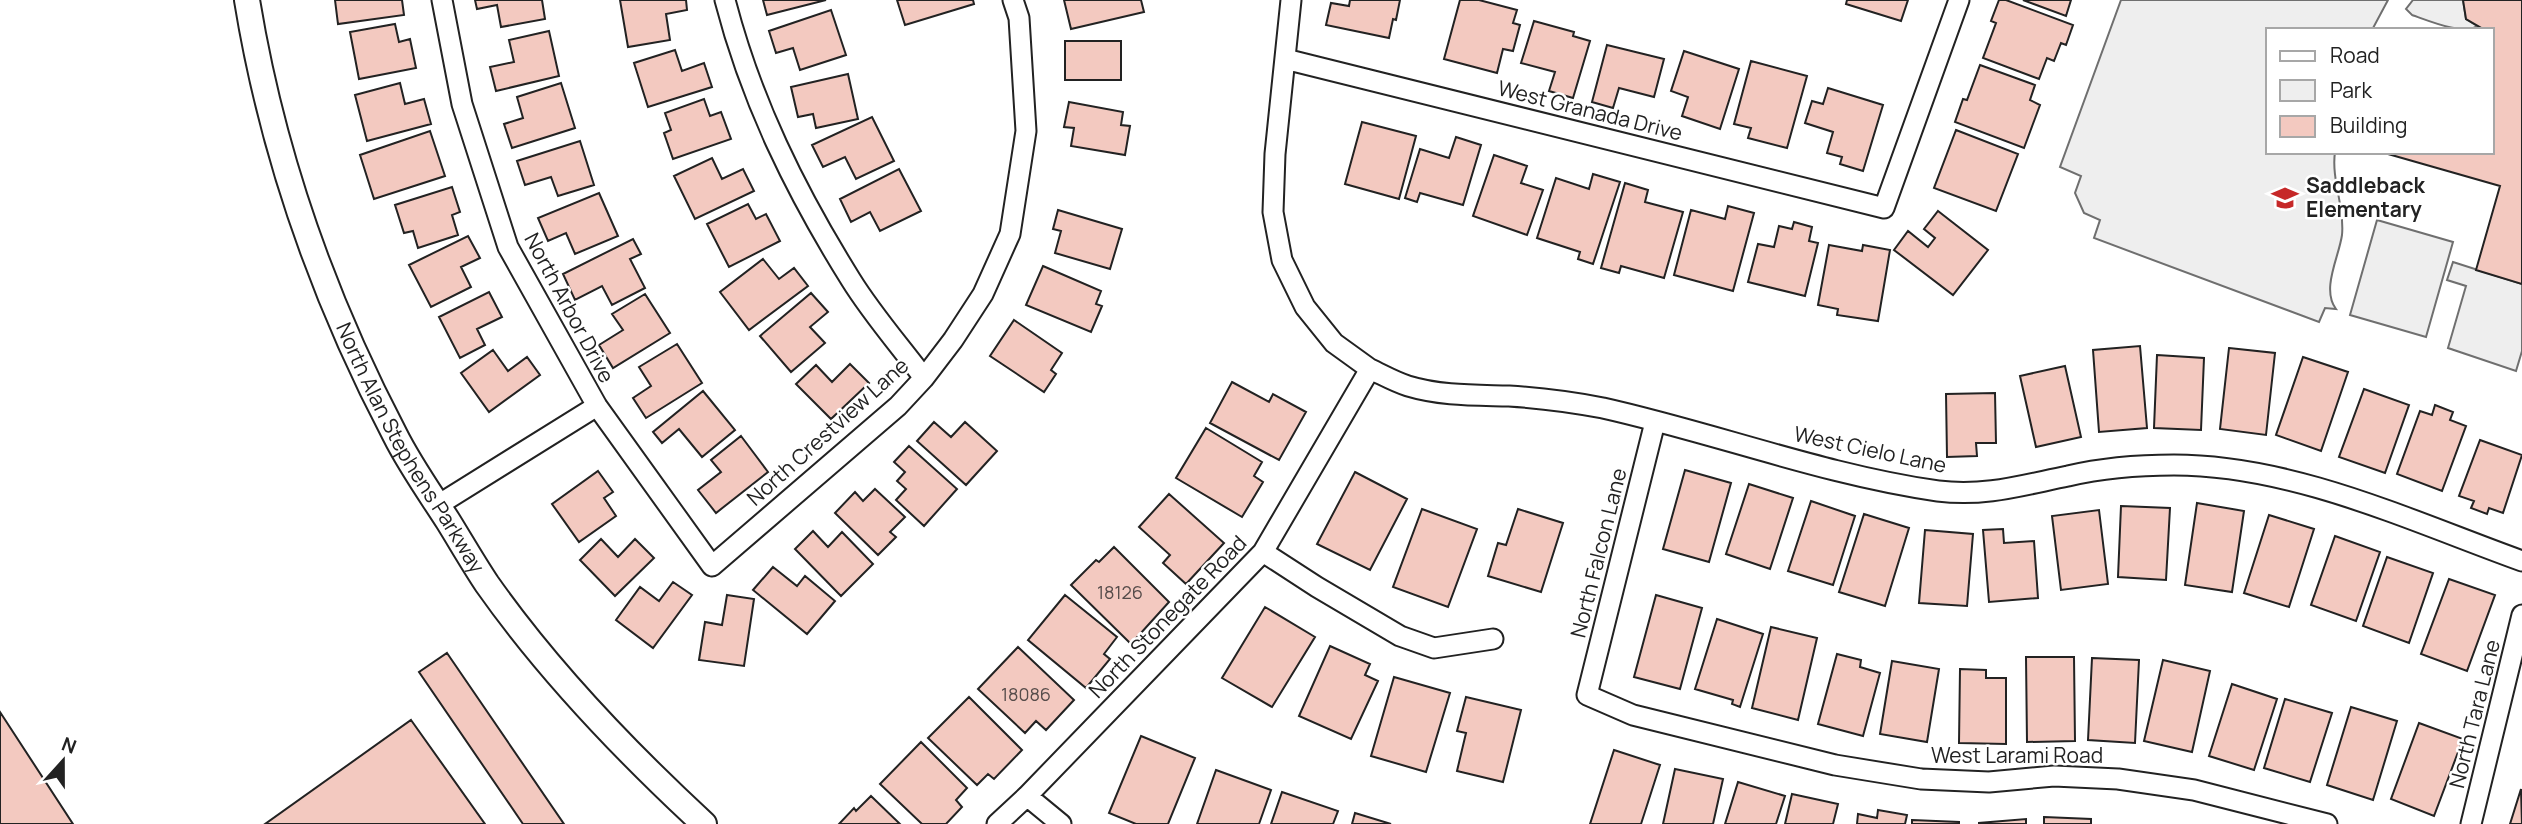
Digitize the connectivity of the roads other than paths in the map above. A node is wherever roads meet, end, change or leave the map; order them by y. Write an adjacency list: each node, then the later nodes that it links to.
1 (247, 0): 12 (street, North Alan Stephens Parkway)
2 (442, 0): 10 (street, North Arbor Drive)
3 (725, 0): 9 (street)
4 (1013, 0): 9 (street, North Crestview Lane)
5 (1291, 0): 7 (street)
6 (1959, 0): 7 (street, West Granada Drive)
7 (1285, 59): 8 (street)
8 (1370, 369): 11 (street, West Cielo Lane); 13 (street, North Stonegate Road)
9 (924, 378): 15 (street, North Crestview Lane)
10 (597, 406): 12 (street); 15 (street, North Arbor Drive)
11 (1655, 422): 14 (street, West Cielo Lane); 18 (street, North Falcon Lane)
12 (438, 505): 20 (street, North Alan Stephens Parkway)
13 (1264, 552): 17 (street); 19 (street, North Stonegate Road)
14 (2522, 561)
15 (712, 566)
16 (2522, 615): 24 (street, North Tara Lane)
17 (1493, 639)
18 (1587, 695): 23 (street, West Larami Road)
19 (1027, 796): 21 (street, North Stonegate Road); 22 (street)
20 (704, 824)
21 (997, 824)
22 (1061, 824)
23 (2327, 824)
24 (2472, 824)

